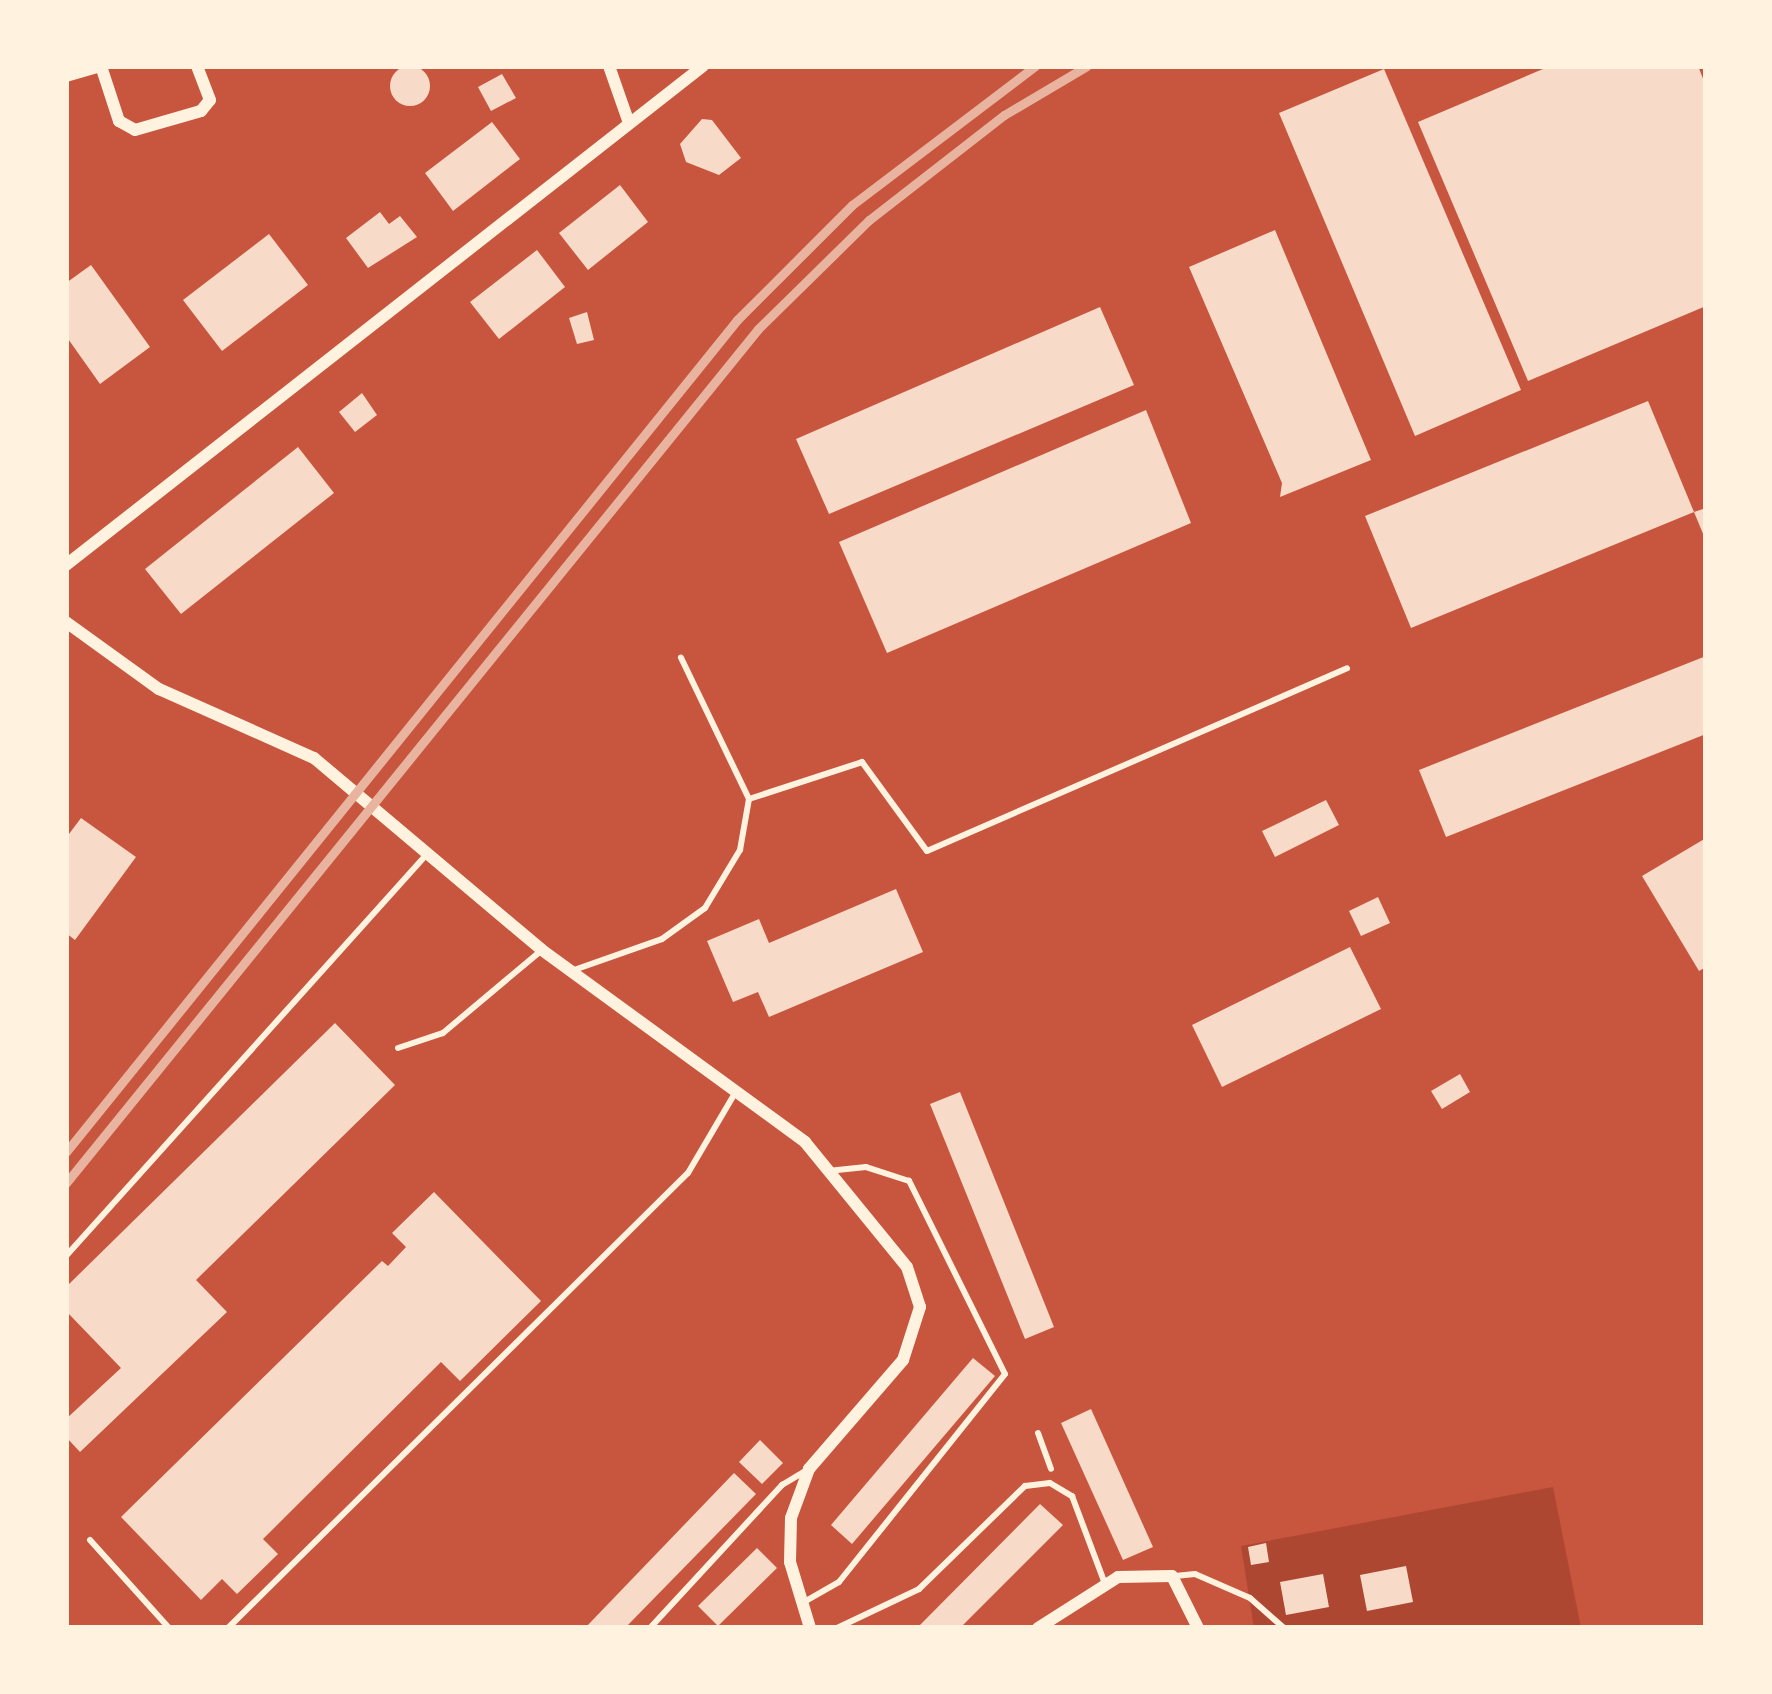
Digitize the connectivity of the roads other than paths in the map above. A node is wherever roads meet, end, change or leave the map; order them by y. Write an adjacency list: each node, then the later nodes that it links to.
1 (101, 66): 2 (street); 5 (street)
2 (197, 66)
3 (609, 66): 6 (street)
4 (703, 66): 6 (street)
5 (66, 76)
6 (629, 123): 7 (street)
7 (66, 565)
8 (66, 622): 12 (street)
9 (681, 658): 11 (lane)
10 (1347, 668): 11 (lane)
11 (749, 799): 14 (lane)
12 (427, 854): 13 (street); 18 (lane)
13 (542, 950): 14 (street); 15 (lane)
14 (571, 971): 16 (street)
15 (398, 1048)
16 (736, 1092): 17 (street); 25 (lane)
17 (828, 1171): 19 (street); 23 (lane)
18 (66, 1256)
19 (808, 1469): 23 (street); 26 (lane)
20 (90, 1540): 24 (lane)
21 (1172, 1576): 22 (street); 30 (street); 31 (lane)
22 (1105, 1583): 28 (lane); 29 (street)
23 (801, 1604): 27 (street)
24 (169, 1628)
25 (227, 1628)
26 (650, 1628)
27 (810, 1628)
28 (837, 1628)
29 (1038, 1628)
30 (1198, 1628)
31 (1284, 1628)

